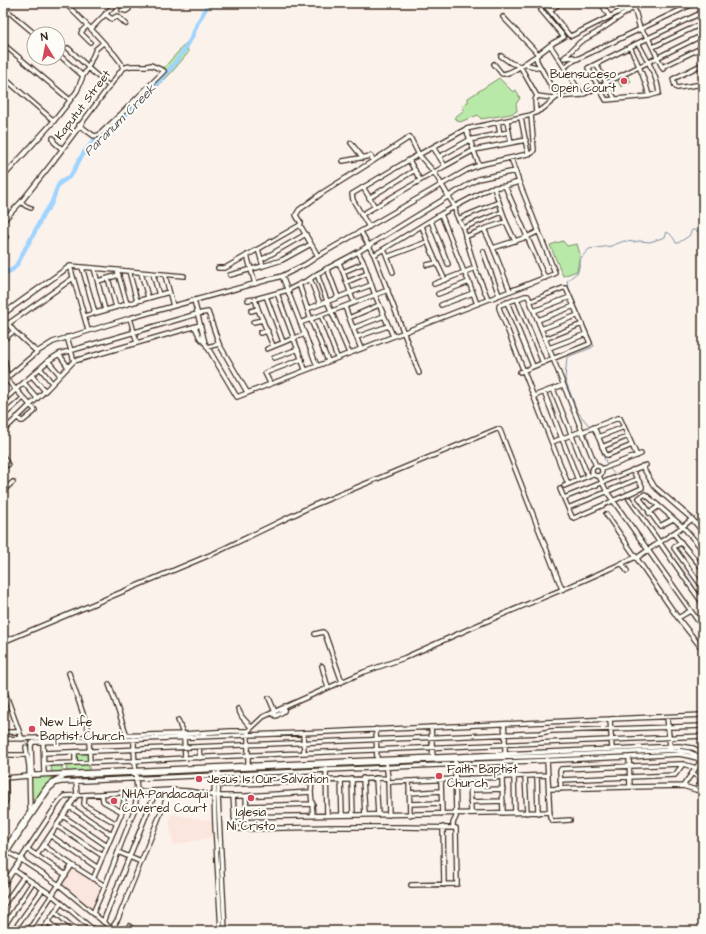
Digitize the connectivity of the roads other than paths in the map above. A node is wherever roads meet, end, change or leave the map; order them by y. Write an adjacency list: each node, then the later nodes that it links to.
1 (116, 3): 14 (street)
2 (126, 3): 11 (street)
3 (544, 3): 13 (street)
4 (560, 3): 13 (street)
5 (601, 3): 16 (street)
6 (637, 3): 9 (street)
7 (694, 3): 23 (street)
8 (67, 4): 21 (street, Kaputut Street)
9 (630, 6): 16 (street); 23 (street); 39 (street)
10 (3, 7): 20 (street)
11 (122, 10)
12 (541, 10): 30 (street)
13 (550, 11): 16 (street)
14 (105, 14): 19 (street); 22 (street)
15 (702, 14): 25 (street)
16 (609, 16)
17 (503, 17): 35 (street)
18 (703, 23): 32 (street)
19 (126, 24)
20 (26, 26)
21 (87, 26): 22 (street, Kaputut Street); 26 (street)
22 (91, 29): 27 (street, Kaputut Street)
23 (640, 29): 25 (street); 40 (street)
24 (703, 36): 37 (street)
25 (648, 38): 28 (street); 32 (street)
26 (90, 42)
27 (103, 43): 49 (street); 50 (street, Kaputut Street)
28 (638, 43): 31 (street); 42 (street)
29 (3, 44): 65 (street)
30 (550, 45): 35 (street); 38 (street)
31 (630, 47): 45 (street); 48 (street)
32 (653, 47): 37 (street)
33 (703, 47): 37 (street)
34 (68, 48): 49 (street)
35 (537, 55): 44 (street); 51 (street)
36 (501, 56): 47 (street)
37 (658, 57): 42 (street)
38 (559, 58): 39 (street); 52 (street)
39 (564, 58): 40 (street)
40 (577, 59): 52 (street)
41 (66, 61): 54 (street)
42 (648, 62): 48 (street); 62 (street)
43 (494, 64): 47 (street)
44 (527, 64): 47 (street); 51 (street); 53 (street)
45 (596, 64): 56 (street); 59 (street)
46 (703, 65): 57 (street)
47 (520, 66): 53 (street)
48 (640, 66): 56 (street); 62 (street)
49 (88, 67): 54 (street); 58 (street)
50 (123, 68): 58 (street, Kaputut Street); 72 (street)
51 (540, 68): 63 (street)
52 (565, 68): 60 (street)
53 (524, 73): 61 (street)
54 (83, 76): 65 (street)
55 (3, 77): 69 (street)
56 (606, 83): 59 (street); 64 (street)
57 (703, 84)
58 (109, 86): 72 (street, Kaputut Street)
59 (598, 87): 60 (street); 64 (street)
60 (582, 95): 63 (street)
61 (536, 96): 63 (street); 66 (street)
62 (649, 96): 64 (street)
63 (557, 97): 66 (street)
64 (615, 99)
65 (70, 100): 69 (street)
66 (536, 113): 67 (street)
67 (531, 116): 68 (street); 84 (street)
68 (521, 118): 70 (street); 78 (street)
69 (54, 121): 97 (street)
70 (507, 121): 71 (street); 74 (street)
71 (498, 123): 73 (street); 75 (street)
72 (79, 125): 82 (street, Kaputut Street)
73 (466, 129): 77 (street); 81 (street)
74 (509, 132): 75 (street); 79 (street)
75 (500, 134): 77 (street)
76 (53, 138): 82 (street)
77 (469, 140): 83 (street); 86 (street)
78 (526, 140): 79 (street); 84 (street)
79 (511, 143): 83 (street)
80 (351, 144): 87 (street)
81 (433, 147): 85 (street); 86 (street)
82 (62, 149): 106 (street, Kaputut Street)
83 (474, 150): 92 (street); 93 (street)
84 (528, 154): 88 (street)
85 (419, 155): 89 (street); 91 (street); 96 (street)
86 (439, 156): 93 (street)
87 (363, 158): 90 (street); 91 (street)
88 (511, 158): 92 (street); 95 (street)
89 (409, 160): 94 (street); 102 (street)
90 (343, 161)
91 (373, 161): 118 (street)
92 (479, 165): 100 (street)
93 (445, 166): 96 (street)
94 (415, 170): 98 (street); 105 (street)
95 (515, 171): 99 (street); 104 (street)
96 (434, 172): 98 (street); 100 (street)
97 (3, 177)
98 (420, 180): 108 (street)
99 (519, 182): 101 (street); 123 (street)
100 (441, 185): 104 (street); 120 (street)
101 (505, 186): 103 (street); 127 (street)
102 (363, 187): 105 (street); 113 (street)
103 (494, 188): 107 (street); 109 (street)
104 (448, 196): 109 (street); 131 (street)
105 (369, 198): 108 (street)
106 (21, 202): 110 (street); 115 (street, Kaputut Street)
107 (499, 202): 111 (street); 114 (street)
108 (375, 207): 113 (street)
109 (455, 207): 112 (street); 114 (street)
110 (31, 208)
111 (502, 212): 117 (street); 121 (street)
112 (441, 214): 116 (street); 160 (street)
113 (361, 215): 120 (street)
114 (458, 218): 121 (street)
115 (3, 221)
116 (431, 221): 119 (street); 145 (street)
117 (506, 222): 122 (street); 128 (street)
118 (300, 225): 125 (street); 133 (street)
119 (422, 226): 129 (street); 134 (street)
120 (369, 227): 124 (street)
121 (463, 228): 126 (street)
122 (484, 229): 126 (street); 132 (street)
123 (539, 231): 127 (street); 171 (street)
124 (361, 232): 131 (street); 139 (street)
125 (306, 234): 130 (street); 141 (street)
126 (466, 237): 154 (street)
127 (527, 237): 128 (street); 171 (street)
128 (515, 241): 132 (street)
129 (427, 242): 140 (street); 144 (street)
130 (311, 244): 139 (street); 149 (street)
131 (369, 245): 135 (street); 138 (street)
132 (493, 248): 183 (street)
133 (258, 249): 137 (street); 141 (street)
134 (384, 249): 138 (street); 140 (street)
135 (358, 252): 142 (street); 143 (street)
136 (483, 252): 191 (street)
137 (247, 255): 146 (street); 155 (street)
138 (374, 255): 182 (street)
139 (318, 256): 168 (street)
140 (387, 257): 159 (street)
141 (261, 260): 149 (street)
142 (339, 263): 153 (street); 158 (street)
143 (364, 263): 158 (street); 162 (street)
144 (436, 263): 147 (street); 173 (street)
145 (448, 264)
146 (230, 265): 152 (street); 155 (street)
147 (427, 265)
148 (70, 266): 150 (street); 169 (street); 222 (street)
149 (263, 266): 155 (street)
150 (82, 267): 151 (street); 221 (street)
151 (94, 268): 156 (street); 174 (street)
152 (218, 268)
153 (327, 268): 164 (street); 194 (street)
154 (475, 268): 160 (street); 197 (street)
155 (251, 269): 177 (street)
156 (117, 270): 157 (street); 166 (street)
157 (129, 272): 161 (street); 201 (street)
158 (343, 272): 175 (street)
159 (393, 272)
160 (464, 272): 173 (street); 176 (street)
161 (141, 273): 163 (street); 193 (street)
162 (368, 273): 175 (street); 180 (street)
163 (152, 274): 165 (street); 189 (street)
164 (317, 274): 172 (street); 202 (street)
165 (165, 275): 167 (street); 184 (street)
166 (119, 276): 170 (street); 206 (street)
167 (184, 276)
168 (282, 276): 177 (street); 181 (street)
169 (73, 278): 226 (street); 236 (street)
170 (108, 278): 174 (street); 213 (street)
171 (545, 278): 183 (street)
172 (310, 279): 178 (street); 207 (street)
173 (445, 280): 179 (street)
174 (98, 282): 217 (street)
175 (347, 282): 185 (street)
176 (469, 282): 187 (street); 188 (street)
177 (255, 284): 199 (street)
178 (299, 284): 181 (street); 216 (street)
179 (434, 284)
180 (371, 285): 185 (street); 190 (street)
181 (288, 290): 186 (street); 235 (street)
182 (388, 290): 190 (street); 247 (street)
183 (510, 291): 191 (street)
184 (169, 292): 189 (street); 210 (street)
185 (351, 292): 194 (street); 205 (street)
186 (277, 293): 192 (street); 254 (street)
187 (473, 293): 208 (street); 209 (street)
188 (438, 294)
189 (158, 295): 193 (street)
190 (375, 295): 205 (street); 211 (street)
191 (499, 295): 197 (street)
192 (266, 296): 196 (street); 257 (street)
193 (148, 297): 201 (street)
194 (338, 297): 202 (street)
195 (570, 297): 203 (street); 212 (street); 220 (street)
196 (256, 299): 200 (street); 215 (street)
197 (488, 299): 208 (street)
198 (517, 299): 203 (street); 204 (street); 279 (street)
199 (194, 300): 210 (street); 223 (street)
200 (248, 300)
201 (137, 301): 206 (street)
202 (327, 301): 207 (street); 219 (street)
203 (531, 301): 220 (street)
204 (507, 302): 281 (street); 285 (street)
205 (354, 303): 214 (street)
206 (126, 304): 213 (street)
207 (320, 304): 216 (street)
208 (477, 304): 247 (street)
209 (441, 305)
210 (174, 306): 229 (street)
211 (379, 306): 227 (street); 230 (street)
212 (574, 306): 225 (street); 233 (street)
213 (116, 307): 217 (street)
214 (345, 307): 219 (street); 230 (street)
215 (258, 309): 218 (street); 231 (street)
216 (308, 309): 232 (street)
217 (105, 310): 221 (street)
218 (251, 311)
219 (331, 311): 224 (street); 269 (street)
220 (534, 311): 233 (street)
221 (95, 313): 226 (street)
222 (3, 314)
223 (197, 314): 238 (street); 246 (street); 260 (street)
224 (321, 315): 232 (street); 271 (street)
225 (578, 315): 237 (street); 242 (street)
226 (84, 316): 243 (street)
227 (384, 316): 239 (street); 241 (street)
228 (3, 318): 236 (street)
229 (130, 318): 243 (street); 246 (street)
230 (349, 318): 241 (street)
231 (262, 320): 234 (street); 245 (street)
232 (311, 320): 235 (street); 278 (street)
233 (538, 320): 242 (street)
234 (254, 322)
235 (300, 323): 249 (street)
236 (8, 324): 244 (street)
237 (582, 324): 250 (street); 255 (street)
238 (200, 325): 240 (street); 259 (street)
239 (388, 326): 251 (street); 253 (street)
240 (195, 327): 258 (street); 259 (street)
241 (353, 328): 253 (street)
242 (541, 329): 255 (street)
243 (88, 330): 252 (street)
244 (14, 331): 256 (street); 268 (street)
245 (268, 331): 248 (street); 261 (street)
246 (134, 332): 258 (street); 267 (street)
247 (404, 332): 251 (street); 286 (street)
248 (260, 333)
249 (305, 334): 254 (street); 280 (street)
250 (586, 334): 263 (street); 273 (street)
251 (393, 336): 266 (street)
252 (67, 337): 267 (street); 268 (street)
253 (357, 337): 266 (street)
254 (294, 338): 257 (street); 265 (street)
255 (545, 339): 263 (street)
256 (3, 340)
257 (283, 342): 261 (street)
258 (137, 343): 277 (street)
259 (205, 343): 262 (street)
260 (219, 344): 262 (street); 297 (street)
261 (273, 346): 264 (street)
262 (207, 348): 297 (street)
263 (549, 348): 273 (street)
264 (267, 349)
265 (298, 349): 272 (street); 275 (street)
266 (361, 349): 269 (street)
267 (71, 350): 270 (street); 277 (street)
268 (37, 352): 289 (street)
269 (349, 353): 271 (street)
270 (59, 354): 276 (street); 282 (street)
271 (338, 357): 278 (street)
272 (274, 358)
273 (553, 358): 279 (street); 293 (street)
274 (3, 359): 289 (street)
275 (302, 359): 284 (street); 292 (street)
276 (48, 361): 283 (street); 287 (street)
277 (74, 361): 282 (street)
278 (328, 361): 280 (street)
279 (543, 363): 281 (street)
280 (317, 366): 284 (street)
281 (533, 366): 285 (street)
282 (68, 367): 287 (street)
283 (40, 368): 288 (street); 291 (street)
284 (305, 370): 292 (street)
285 (522, 371): 299 (street)
286 (419, 373)
287 (60, 375): 291 (street)
288 (32, 376): 290 (street); 296 (street)
289 (5, 378): 295 (street)
290 (24, 383): 295 (street); 301 (street)
291 (52, 383): 296 (street)
292 (270, 383): 297 (street)
293 (563, 385): 294 (street); 309 (street)
294 (553, 389): 298 (street); 310 (street)
295 (16, 390): 300 (street); 302 (street)
296 (45, 391): 301 (street)
297 (247, 392)
298 (544, 392): 299 (street); 313 (street)
299 (534, 396): 314 (street)
300 (23, 398): 303 (street); 304 (street)
301 (37, 398): 303 (street)
302 (3, 401)
303 (30, 405): 305 (street); 305 (street)
304 (3, 416)
305 (17, 418): 308 (street)
306 (624, 427): 307 (street); 311 (street); 312 (street)
307 (592, 428): 309 (street); 312 (street)
308 (3, 431)
309 (582, 431): 310 (street); 319 (street)
310 (571, 435): 313 (street); 323 (street)
311 (628, 436): 315 (street); 316 (street)
312 (598, 437): 316 (street)
313 (561, 439): 314 (street); 326 (street)
314 (552, 442): 326 (street)
315 (632, 445): 316 (street); 320 (street)
316 (602, 446)
317 (3, 456): 318 (street)
318 (8, 465)
319 (596, 466): 320 (street); 322 (street)
320 (602, 469): 324 (street)
321 (632, 470): 325 (street); 328 (street); 340 (street)
322 (593, 474): 323 (street); 324 (street)
323 (588, 476): 326 (street)
324 (599, 476): 328 (street)
325 (637, 479): 331 (street); 334 (street)
326 (578, 480)
327 (13, 482): 329 (street)
328 (602, 483): 331 (street); 332 (street)
329 (3, 489)
330 (560, 489): 332 (street)
331 (607, 492): 334 (street); 336 (street)
332 (564, 498): 336 (street)
333 (629, 499): 344 (street)
334 (613, 500): 336 (street); 346 (street)
335 (659, 506): 337 (street); 337 (street); 339 (street)
336 (568, 508)
337 (650, 513): 339 (street)
338 (606, 514): 348 (street)
339 (673, 519): 341 (street)
340 (692, 519): 341 (street); 342 (street)
341 (683, 526): 343 (street); 347 (street)
342 (703, 532)
343 (673, 533): 344 (street); 345 (street)
344 (659, 543): 346 (street); 354 (street)
345 (681, 543): 350 (street); 352 (street)
346 (648, 549): 348 (street); 355 (street)
347 (703, 550)
348 (636, 557): 349 (street); 356 (street)
349 (622, 563): 351 (street); 353 (street)
350 (703, 569)
351 (627, 571)
352 (703, 588)
353 (562, 589): 359 (street); 363 (street)
354 (703, 604)
355 (690, 610): 356 (street); 357 (street)
356 (678, 618): 360 (street)
357 (703, 628)
358 (315, 634): 363 (street)
359 (3, 642)
360 (703, 650)
361 (322, 666): 366 (street)
362 (69, 673): 395 (street)
363 (342, 682): 366 (street)
364 (110, 684): 388 (street)
365 (3, 687): 384 (street)
366 (328, 688): 369 (street)
367 (269, 698): 369 (street)
368 (238, 709): 377 (street)
369 (273, 712): 377 (street)
370 (703, 715): 371 (street)
371 (667, 717): 372 (street); 379 (street)
372 (610, 719): 374 (street); 381 (street)
373 (178, 720): 389 (street)
374 (550, 722): 375 (street); 382 (street)
375 (504, 724): 378 (street); 387 (street)
376 (703, 726): 379 (street)
377 (251, 727): 386 (street)
378 (431, 727): 380 (street); 391 (street)
379 (667, 727): 381 (street); 392 (street)
380 (376, 729): 385 (street); 396 (street)
381 (611, 729): 382 (street); 398 (street)
382 (551, 731): 387 (street)
383 (3, 732): 384 (street)
384 (19, 732): 394 (street)
385 (303, 732): 386 (street); 400 (street)
386 (248, 733): 389 (street); 403 (street)
387 (505, 734): 391 (street); 402 (street)
388 (127, 736): 389 (street); 395 (street)
389 (184, 736): 397 (street); 407 (street)
390 (703, 736): 392 (street)
391 (432, 738): 396 (street); 408 (street)
392 (669, 738): 398 (street); 406 (street)
393 (3, 739): 394 (street)
394 (22, 739): 395 (street)
395 (90, 739): 397 (street); 399 (street); 413 (street)
396 (377, 739): 400 (street); 411 (street)
397 (134, 740): 410 (street)
398 (611, 740): 401 (street); 409 (street)
399 (43, 742): 415 (street); 445 (street)
400 (303, 743): 403 (street); 416 (street)
401 (551, 743): 402 (street); 414 (street)
402 (505, 744): 408 (street); 418 (street)
403 (248, 745): 405 (street); 421 (street)
404 (26, 747): 420 (street)
405 (199, 747): 407 (street); 424 (street)
406 (670, 747): 409 (street); 417 (street)
407 (184, 748): 410 (street); 423 (street)
408 (433, 748): 411 (street); 425 (street)
409 (612, 749): 414 (street)
410 (134, 750): 413 (street); 429 (street)
411 (378, 750): 416 (street); 430 (street)
412 (75, 752): 413 (street); 415 (street); 433 (street)
413 (89, 752): 432 (street)
414 (552, 752): 418 (street)
415 (44, 753): 435 (street)
416 (304, 753): 421 (street)
417 (703, 753)
418 (505, 754): 425 (street)
419 (3, 755): 420 (street)
420 (27, 755): 445 (street)
421 (248, 756): 424 (street); 438 (street)
422 (546, 756): 427 (street); 428 (street); 431 (street)
423 (185, 758): 424 (street); 429 (street)
424 (198, 758): 440 (street)
425 (433, 758): 430 (street)
426 (629, 758): 428 (street); 431 (street); 439 (street)
427 (454, 759): 434 (street); 436 (street)
428 (702, 759): 443 (street)
429 (135, 761): 432 (street); 448 (street)
430 (377, 761): 434 (street); 438 (street); 441 (street)
431 (547, 761): 436 (street); 449 (street)
432 (90, 762): 433 (street)
433 (76, 763): 435 (street)
434 (386, 763): 442 (street)
435 (44, 764): 447 (street)
436 (455, 764): 442 (street); 462 (street)
437 (683, 764): 439 (street); 443 (street); 453 (street)
438 (248, 766): 440 (street)
439 (630, 766): 453 (street); 464 (street)
440 (197, 768): 448 (street)
441 (326, 768): 442 (street); 444 (street); 468 (street)
442 (386, 768): 457 (street)
443 (696, 768): 446 (street)
444 (217, 772): 448 (street); 471 (street)
445 (30, 773): 447 (street); 454 (street); 493 (street)
446 (692, 773): 465 (street); 472 (street)
447 (44, 774): 448 (street)
448 (136, 774): 466 (street); 483 (street); 495 (street)
449 (548, 775): 451 (street); 478 (street)
450 (525, 776): 451 (street); 452 (street); 508 (street)
451 (537, 776): 509 (street)
452 (514, 777): 459 (street); 507 (street)
453 (630, 777): 464 (street); 473 (street)
454 (4, 778): 502 (street)
455 (363, 778): 456 (street); 461 (street); 516 (street)
456 (376, 778): 457 (street); 517 (street)
457 (388, 778): 470 (street)
458 (470, 778): 459 (street); 462 (street); 477 (street)
459 (502, 778): 474 (street)
460 (340, 779): 461 (street); 468 (street); 514 (street)
461 (352, 779): 515 (street)
462 (455, 779): 463 (street); 512 (street)
463 (441, 780): 469 (street); 482 (street)
464 (560, 780): 475 (street)
465 (703, 780): 479 (street)
466 (76, 781): 488 (street); 495 (street)
467 (312, 781): 468 (street); 471 (street); 484 (street)
468 (325, 781): 521 (street)
469 (409, 781): 470 (street); 486 (street)
470 (388, 782): 518 (street)
471 (217, 784): 490 (street)
472 (683, 786): 473 (street); 479 (street)
473 (630, 787): 475 (street)
474 (502, 789): 477 (street); 494 (street)
475 (561, 789): 478 (street)
476 (170, 790): 481 (street); 490 (street); 542 (street)
477 (470, 790): 496 (street)
478 (549, 790): 505 (street)
479 (696, 790): 480 (street)
480 (703, 790)
481 (156, 791): 483 (street); 539 (street)
482 (441, 791): 486 (street); 497 (street)
483 (137, 792): 485 (street); 536 (street)
484 (311, 792): 492 (street); 498 (street)
485 (124, 793): 487 (street); 504 (street)
486 (409, 793): 499 (street)
487 (102, 794): 489 (street); 504 (street)
488 (77, 795): 489 (street); 500 (street); 534 (street)
489 (85, 795): 526 (street)
490 (216, 796): 491 (street); 557 (street)
491 (233, 796): 492 (street); 522 (street)
492 (246, 796): 501 (street)
493 (30, 801): 495 (street); 503 (street)
494 (502, 801): 496 (street); 513 (street)
495 (38, 802): 503 (street); 524 (street)
496 (470, 802): 506 (street)
497 (442, 803): 499 (street); 511 (street)
498 (313, 804): 501 (street); 520 (street)
499 (410, 804): 510 (street)
500 (70, 806): 519 (street); 530 (street)
501 (247, 806): 523 (street)
502 (3, 807)
503 (30, 811): 524 (street)
504 (122, 812): 526 (street)
505 (550, 812): 509 (street); 525 (street)
506 (471, 813): 512 (street); 513 (street)
507 (515, 813): 508 (street); 513 (street)
508 (527, 813): 509 (street)
509 (538, 813)
510 (410, 814): 511 (street); 518 (street)
511 (442, 814): 512 (street)
512 (456, 814): 529 (street)
513 (503, 814)
514 (342, 815): 515 (street); 521 (street)
515 (353, 815): 516 (street)
516 (365, 815): 517 (street)
517 (378, 815): 518 (street)
518 (389, 815)
519 (63, 816): 527 (street); 533 (street)
520 (314, 816): 521 (street); 523 (street)
521 (327, 816)
522 (234, 817): 523 (street); 528 (street)
523 (247, 818)
524 (27, 820): 535 (street)
525 (570, 820)
526 (117, 824): 530 (street)
527 (57, 826): 531 (street); 538 (street)
528 (443, 827): 529 (street); 552 (street)
529 (453, 828): 552 (street)
530 (112, 835): 533 (street)
531 (51, 836): 532 (street); 544 (street)
532 (44, 846): 537 (street); 543 (street)
533 (108, 846): 538 (street)
534 (27, 849): 537 (street); 541 (street)
535 (4, 851): 540 (street); 541 (street)
536 (118, 852): 539 (street); 554 (street)
537 (37, 855): 546 (street)
538 (103, 856): 544 (street)
539 (130, 857): 542 (street); 563 (street)
540 (3, 858)
541 (20, 859): 545 (street); 550 (street)
542 (141, 862): 566 (street)
543 (72, 865): 546 (street); 548 (street)
544 (98, 868): 548 (street)
545 (14, 870): 547 (street); 553 (street)
546 (66, 875): 550 (street)
547 (24, 876): 549 (street); 559 (street)
548 (93, 879): 554 (street)
549 (33, 882): 555 (street); 565 (street)
550 (59, 885): 556 (street); 561 (street)
551 (411, 885): 552 (street)
552 (444, 885)
553 (3, 886)
554 (105, 886): 561 (street)
555 (43, 889): 556 (street); 564 (street)
556 (52, 895): 558 (street); 569 (street)
557 (221, 896): 576 (street); 577 (street)
558 (61, 903): 560 (street); 573 (street)
559 (3, 906)
560 (55, 912): 562 (street); 572 (street)
561 (93, 913): 563 (street)
562 (48, 922): 570 (street); 571 (street)
563 (103, 922): 566 (street)
564 (17, 926): 567 (street); 568 (street)
565 (4, 929)
566 (111, 930)
567 (13, 931)
568 (23, 931)
569 (28, 931)
570 (42, 931)
571 (59, 931)
572 (77, 931)
573 (95, 931)
574 (124, 931): 575 (street)
575 (135, 931)
576 (221, 931)
577 (225, 931)

